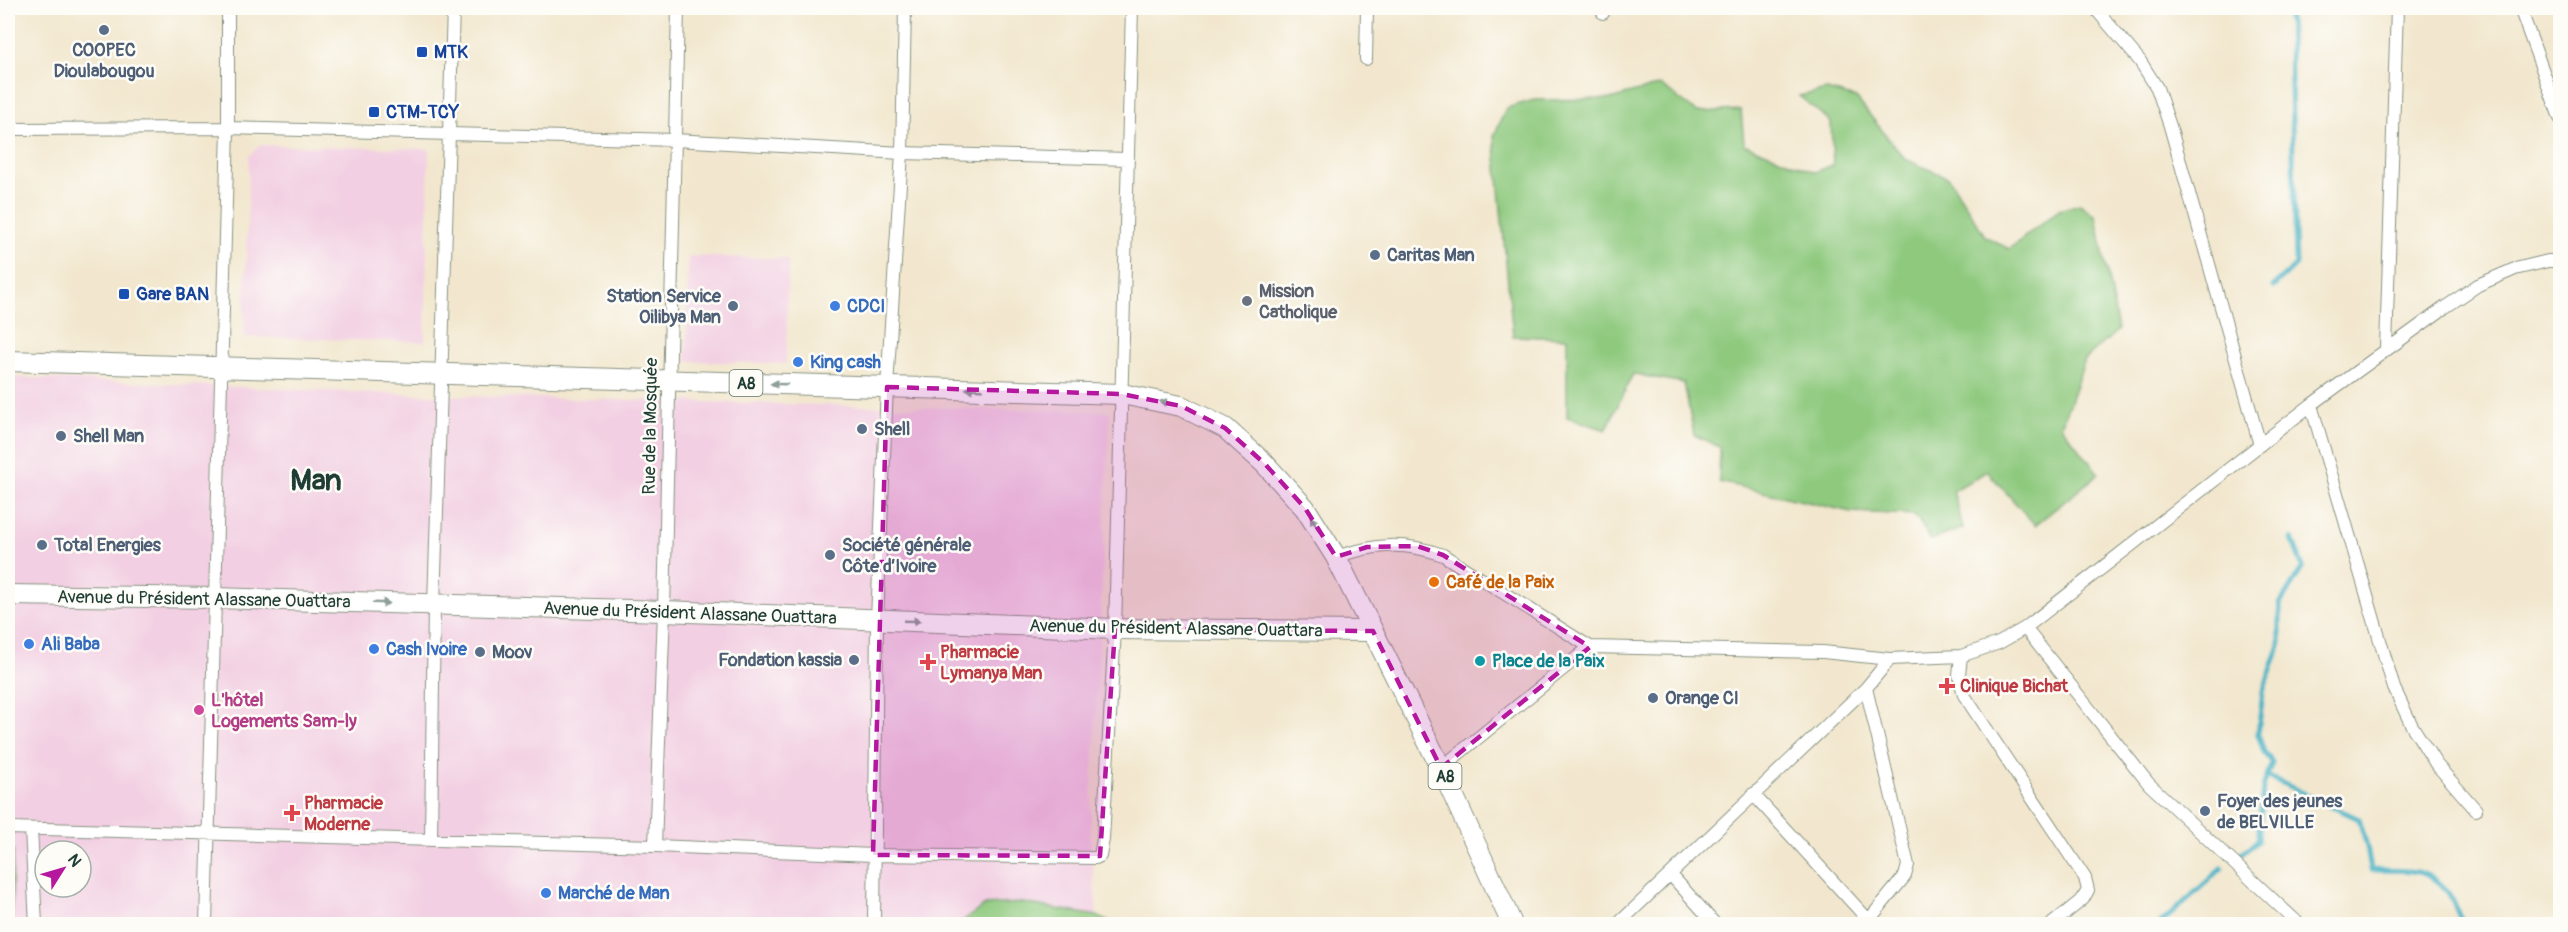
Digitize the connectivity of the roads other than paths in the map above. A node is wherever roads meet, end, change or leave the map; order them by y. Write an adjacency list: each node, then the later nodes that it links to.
1 (228, 8): 12 (street)
2 (453, 8): 14 (street)
3 (678, 8): 15 (street, Rue de la Mosquée)
4 (905, 8): 16 (street)
5 (1132, 8): 17 (street)
6 (1367, 8): 10 (street)
7 (2095, 8): 27 (street)
8 (2397, 8): 19 (street)
9 (2520, 8): 11 (street)
10 (1366, 59)
11 (2560, 118)
12 (228, 128): 13 (street); 14 (street); 21 (street)
13 (8, 129)
14 (450, 134): 15 (street); 22 (street)
15 (675, 140): 16 (street); 23 (street, Rue de la Mosquée)
16 (902, 153): 17 (street); 24 (street)
17 (1128, 159): 25 (street)
18 (2560, 261): 19 (street)
19 (2386, 349): 26 (street)
20 (8, 361): 21 (main road, A8)
21 (222, 367): 22 (main road, A8); 30 (street)
22 (441, 374): 23 (main road, A8); 31 (street)
23 (669, 380): 24 (main road, A8, one-way to 23); 32 (street, Rue de la Mosquée)
24 (888, 387): 25 (main road, A8, one-way to 24); 33 (street)
25 (1122, 394): 28 (main road, A8, one-way to 25); 35 (street)
26 (2311, 405): 27 (street); 43 (street)
27 (2260, 445): 34 (street)
28 (1336, 557): 36 (main road, A8); 37 (street)
29 (8, 596): 30 (main road, Avenue du Président Alassane Ouattara)
30 (215, 598): 31 (main road, Avenue du Président Alassane Ouattara, one-way to 31); 46 (street)
31 (434, 605): 32 (main road, Avenue du Président Alassane Ouattara); 47 (street)
32 (664, 611): 33 (main road, Avenue du Président Alassane Ouattara); 48 (street, Rue de la Mosquée)
33 (877, 620): 35 (main road, Avenue du Président Alassane Ouattara, one-way to 35); 49 (street)
34 (2025, 628): 38 (street); 59 (street)
35 (1115, 629): 36 (main road, Avenue du Président Alassane Ouattara); 49 (street)
36 (1373, 631): 41 (main road, A8)
37 (1590, 647): 39 (street); 41 (street)
38 (1961, 656): 39 (street); 58 (street)
39 (1890, 659): 40 (street)
40 (1866, 688): 42 (street); 51 (street)
41 (1441, 768): 55 (main road, A8)
42 (1753, 794): 50 (street); 51 (street)
43 (2476, 810)
44 (8, 828): 45 (street)
45 (31, 829): 46 (street); 52 (street)
46 (209, 833): 47 (street); 53 (street)
47 (431, 840): 48 (street)
48 (655, 846): 49 (street)
49 (873, 855): 54 (street)
50 (1671, 875): 56 (street); 57 (street)
51 (1870, 922)
52 (36, 924)
53 (206, 924)
54 (874, 924)
55 (1512, 924)
56 (1618, 924)
57 (1715, 924)
58 (2052, 924)
59 (2299, 924)

